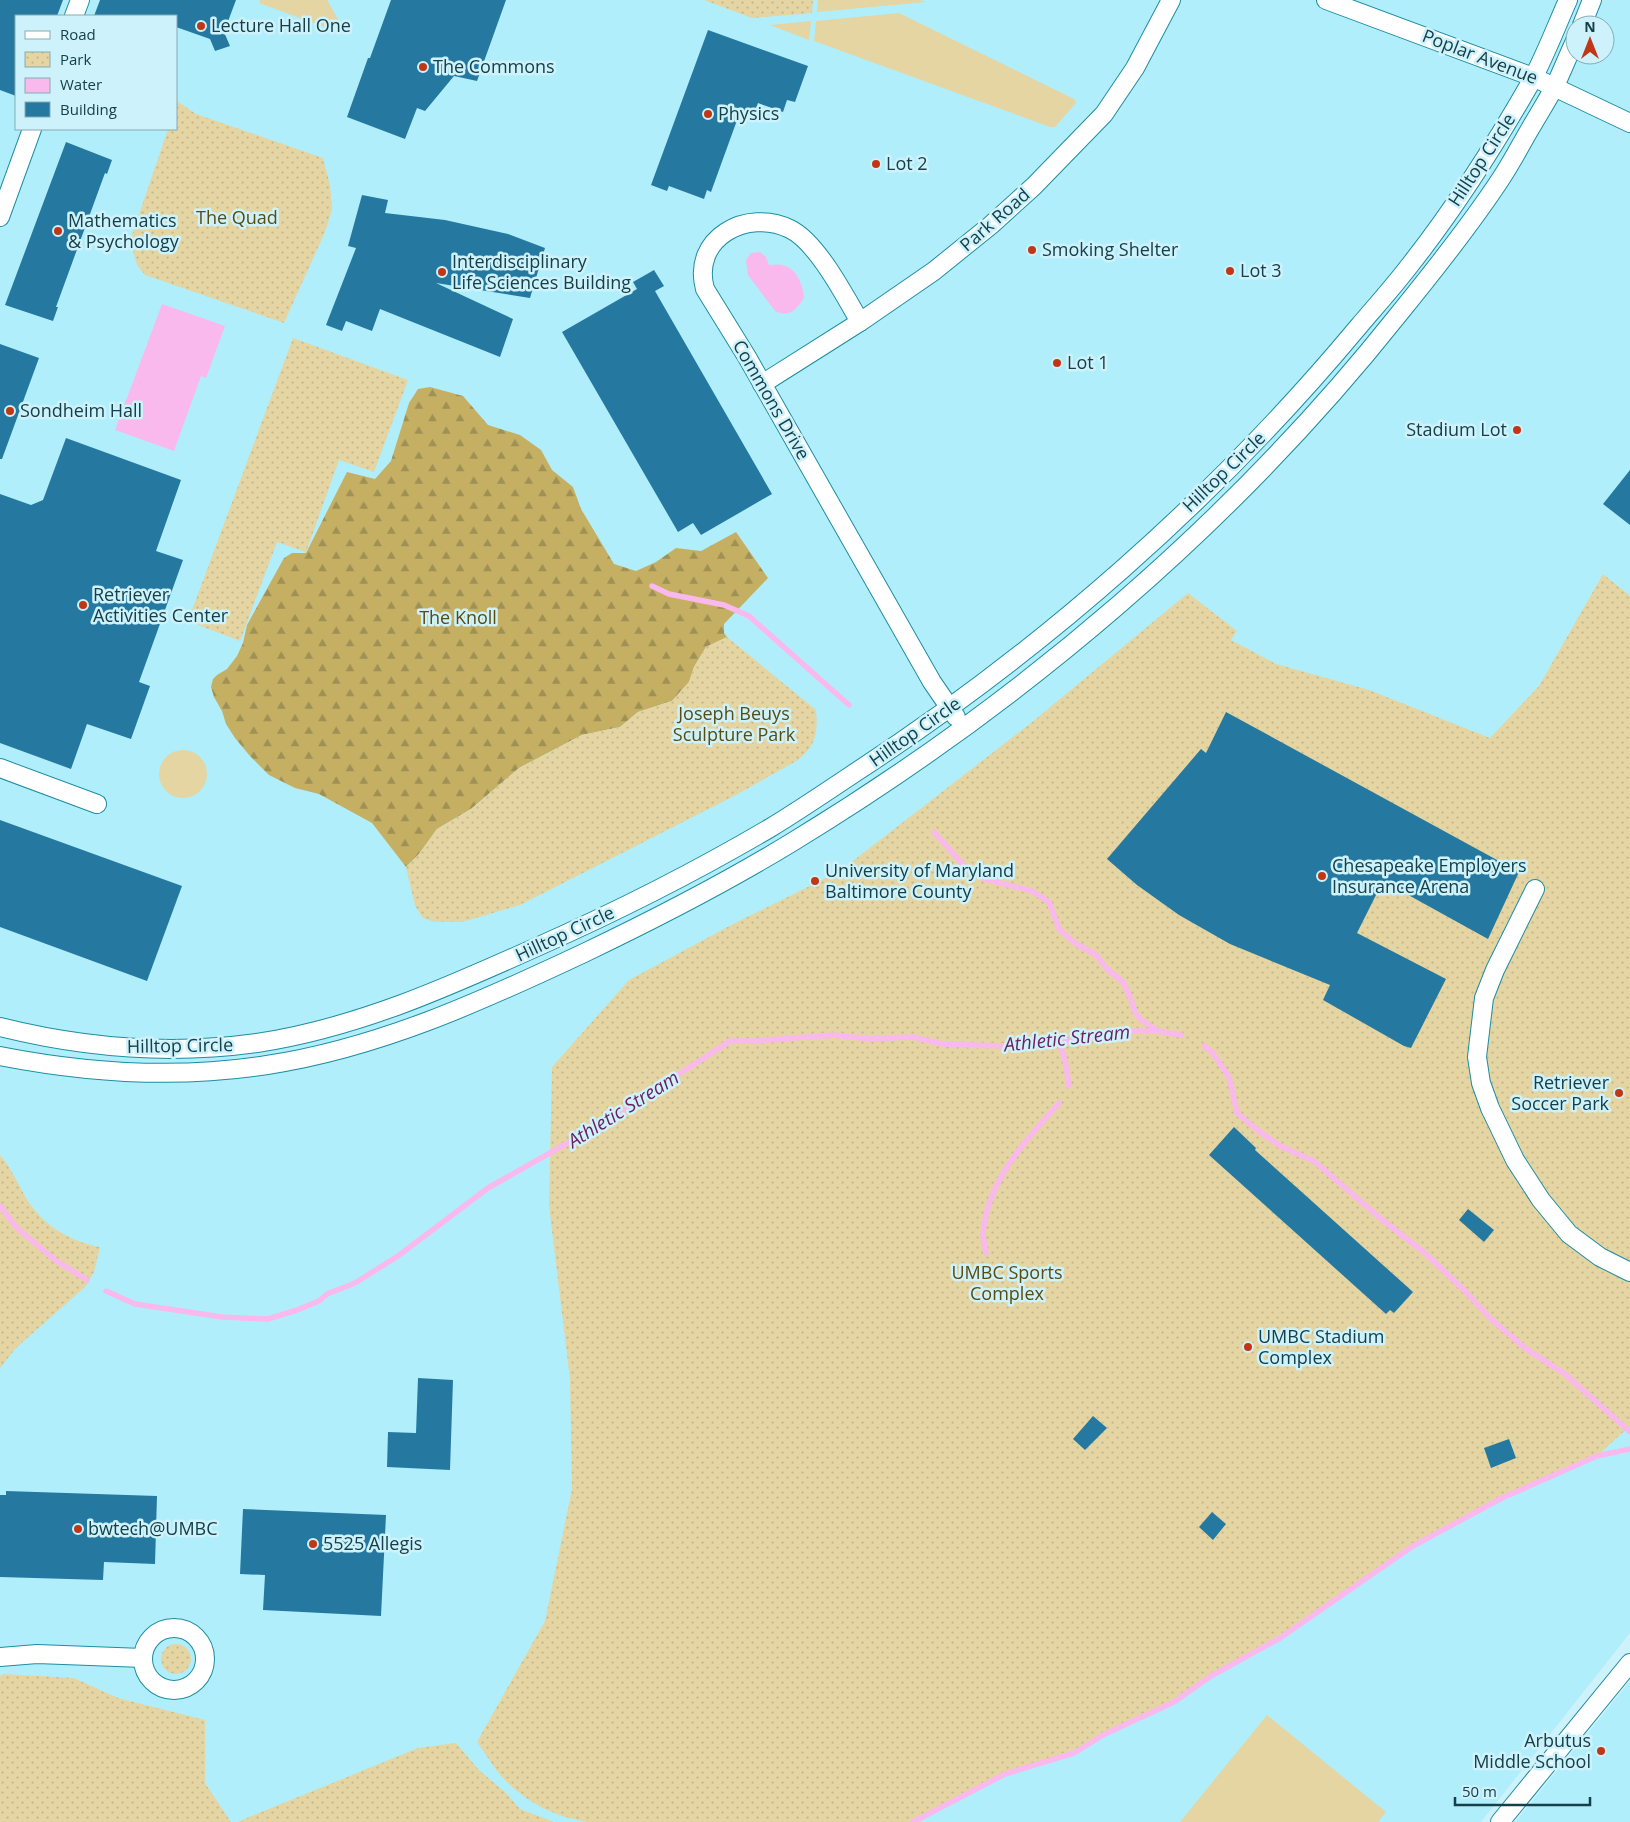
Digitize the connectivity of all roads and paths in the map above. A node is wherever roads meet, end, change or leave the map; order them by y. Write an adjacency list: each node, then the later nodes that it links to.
1 (80, 0): 6 (street)
2 (1171, 0): 14 (street, Park Road)
3 (1326, 0): 9 (street, Poplar Avenue)
4 (1568, 0): 9 (street, Hilltop Circle)
5 (1592, 0): 7 (street)
6 (74, 15)
7 (1586, 15)
8 (1565, 64): 10 (street, Hilltop Circle)
9 (1534, 77): 10 (street, Poplar Avenue); 16 (street, Hilltop Circle)
10 (1555, 86): 11 (street, Poplar Avenue); 17 (street, Hilltop Circle)
11 (1630, 123)
12 (32, 130): 13 (street)
13 (0, 217)
14 (860, 322): 15 (street, Park Road); 15 (street, Commons Drive)
15 (762, 384): 16 (street, Commons Drive)
16 (950, 708): 17 (street, Commons Drive); 21 (street, Hilltop Circle)
17 (963, 728): 22 (street, Hilltop Circle)
18 (0, 768): 19 (street)
19 (97, 804)
20 (1535, 889): 23 (street)
21 (0, 1027)
22 (0, 1056)
23 (1630, 1272)
24 (0, 1657): 25 (street)
25 (143, 1658)
26 (1630, 1663): 27 (street)
27 (1500, 1822)

